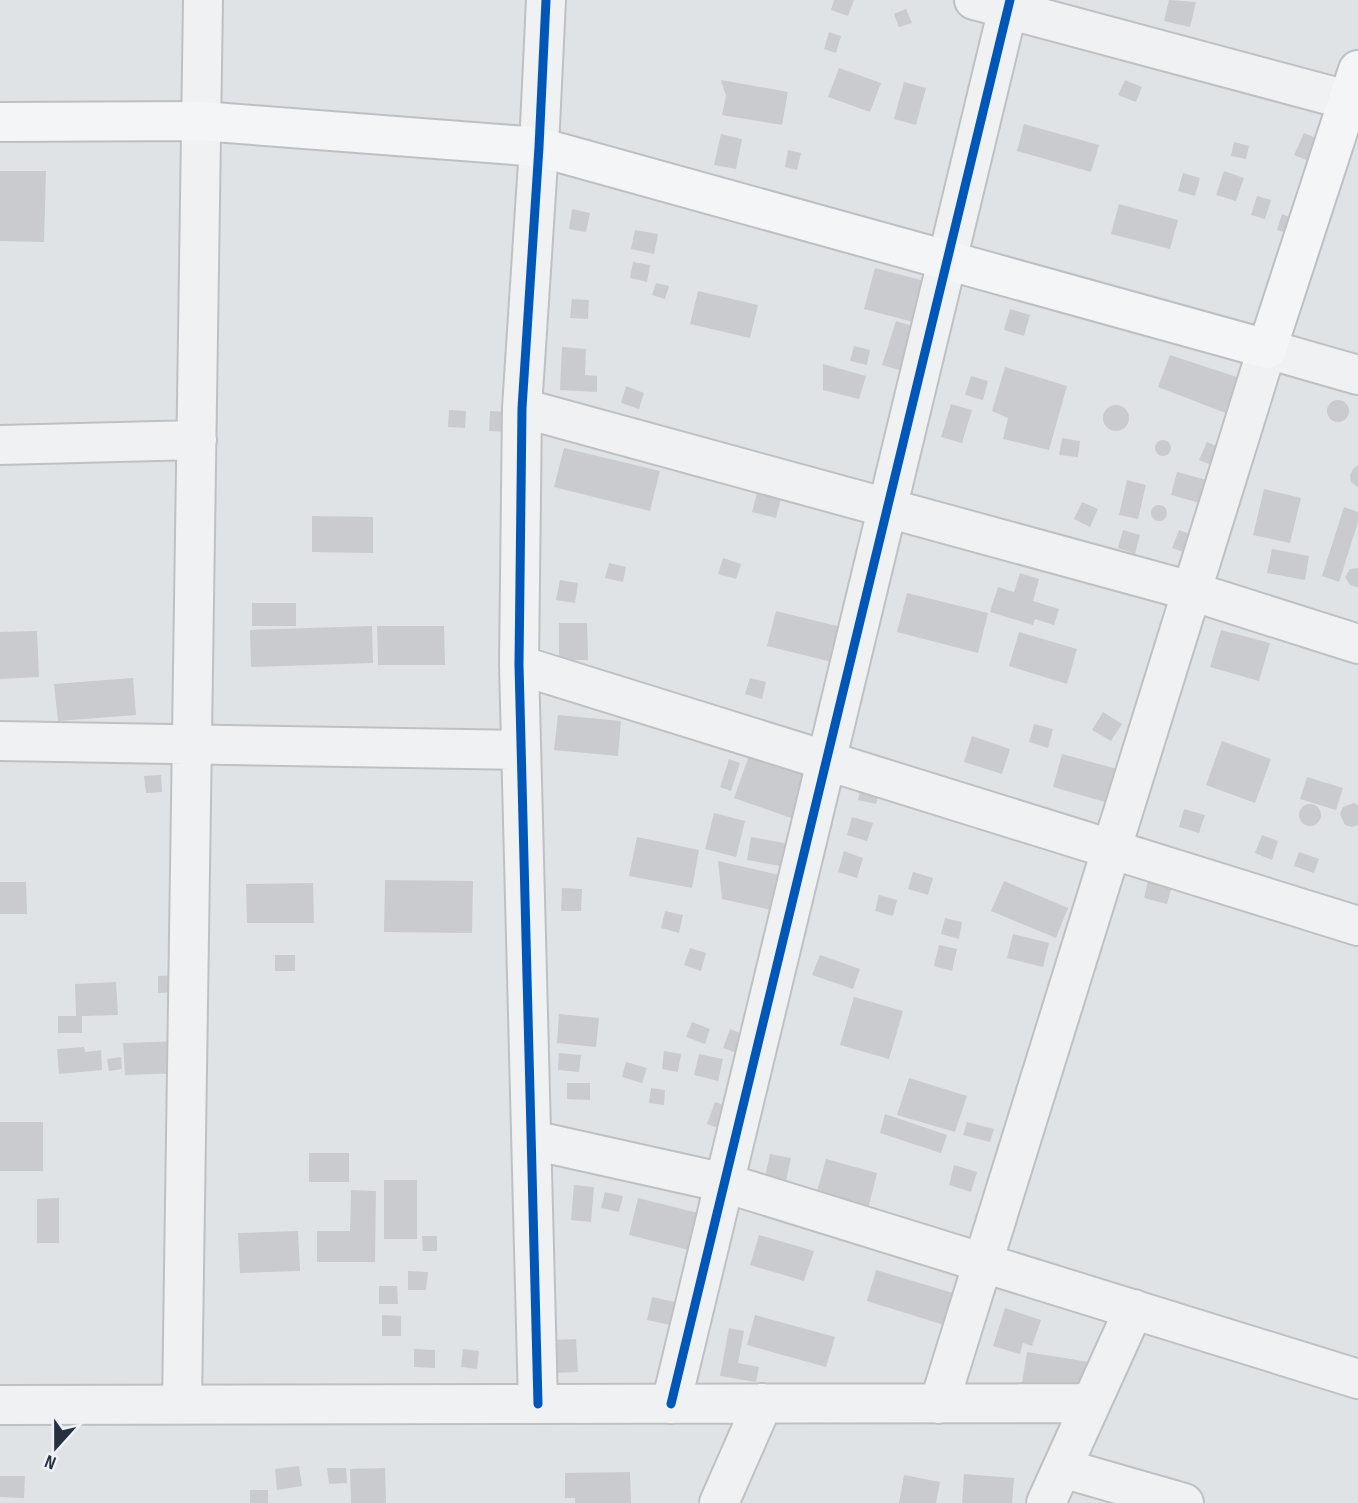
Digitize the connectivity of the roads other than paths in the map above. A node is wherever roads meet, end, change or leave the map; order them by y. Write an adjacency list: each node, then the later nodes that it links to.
1 (203, 0): 5 (street)
2 (546, 0): 7 (street)
3 (997, 3): 4 (street); 8 (street)
4 (1355, 91): 9 (main road)
5 (201, 121): 6 (main road); 7 (main road); 12 (street)
6 (0, 122)
7 (539, 147): 8 (main road); 11 (street)
8 (947, 260): 9 (main road); 14 (street)
9 (1267, 349): 10 (street); 15 (street)
10 (1358, 375)
11 (522, 408): 14 (street); 17 (street)
12 (197, 440): 13 (street); 19 (street)
13 (0, 445)
14 (887, 509): 15 (street); 21 (street)
15 (1191, 591): 16 (street); 22 (street)
16 (1358, 644)
17 (519, 665): 20 (street); 21 (street)
18 (0, 741): 19 (street)
19 (192, 744): 20 (street); 31 (street)
20 (521, 750): 24 (street)
21 (827, 761): 22 (street); 25 (street)
22 (1111, 849): 23 (street); 26 (street)
23 (1358, 926)
24 (532, 1140): 25 (street); 32 (street)
25 (724, 1183): 26 (street); 33 (street)
26 (983, 1262): 27 (street); 34 (street)
27 (1134, 1309): 28 (street); 30 (street)
28 (1358, 1379)
29 (763, 1403): 33 (street); 34 (street); 37 (street)
30 (1091, 1403): 34 (street); 36 (street)
31 (183, 1404): 32 (street); 35 (street)
32 (538, 1404): 33 (street)
33 (671, 1404)
34 (939, 1404)
35 (0, 1405)
36 (1062, 1468): 38 (street); 39 (street)
37 (719, 1503)
38 (1046, 1503)
39 (1184, 1503)

